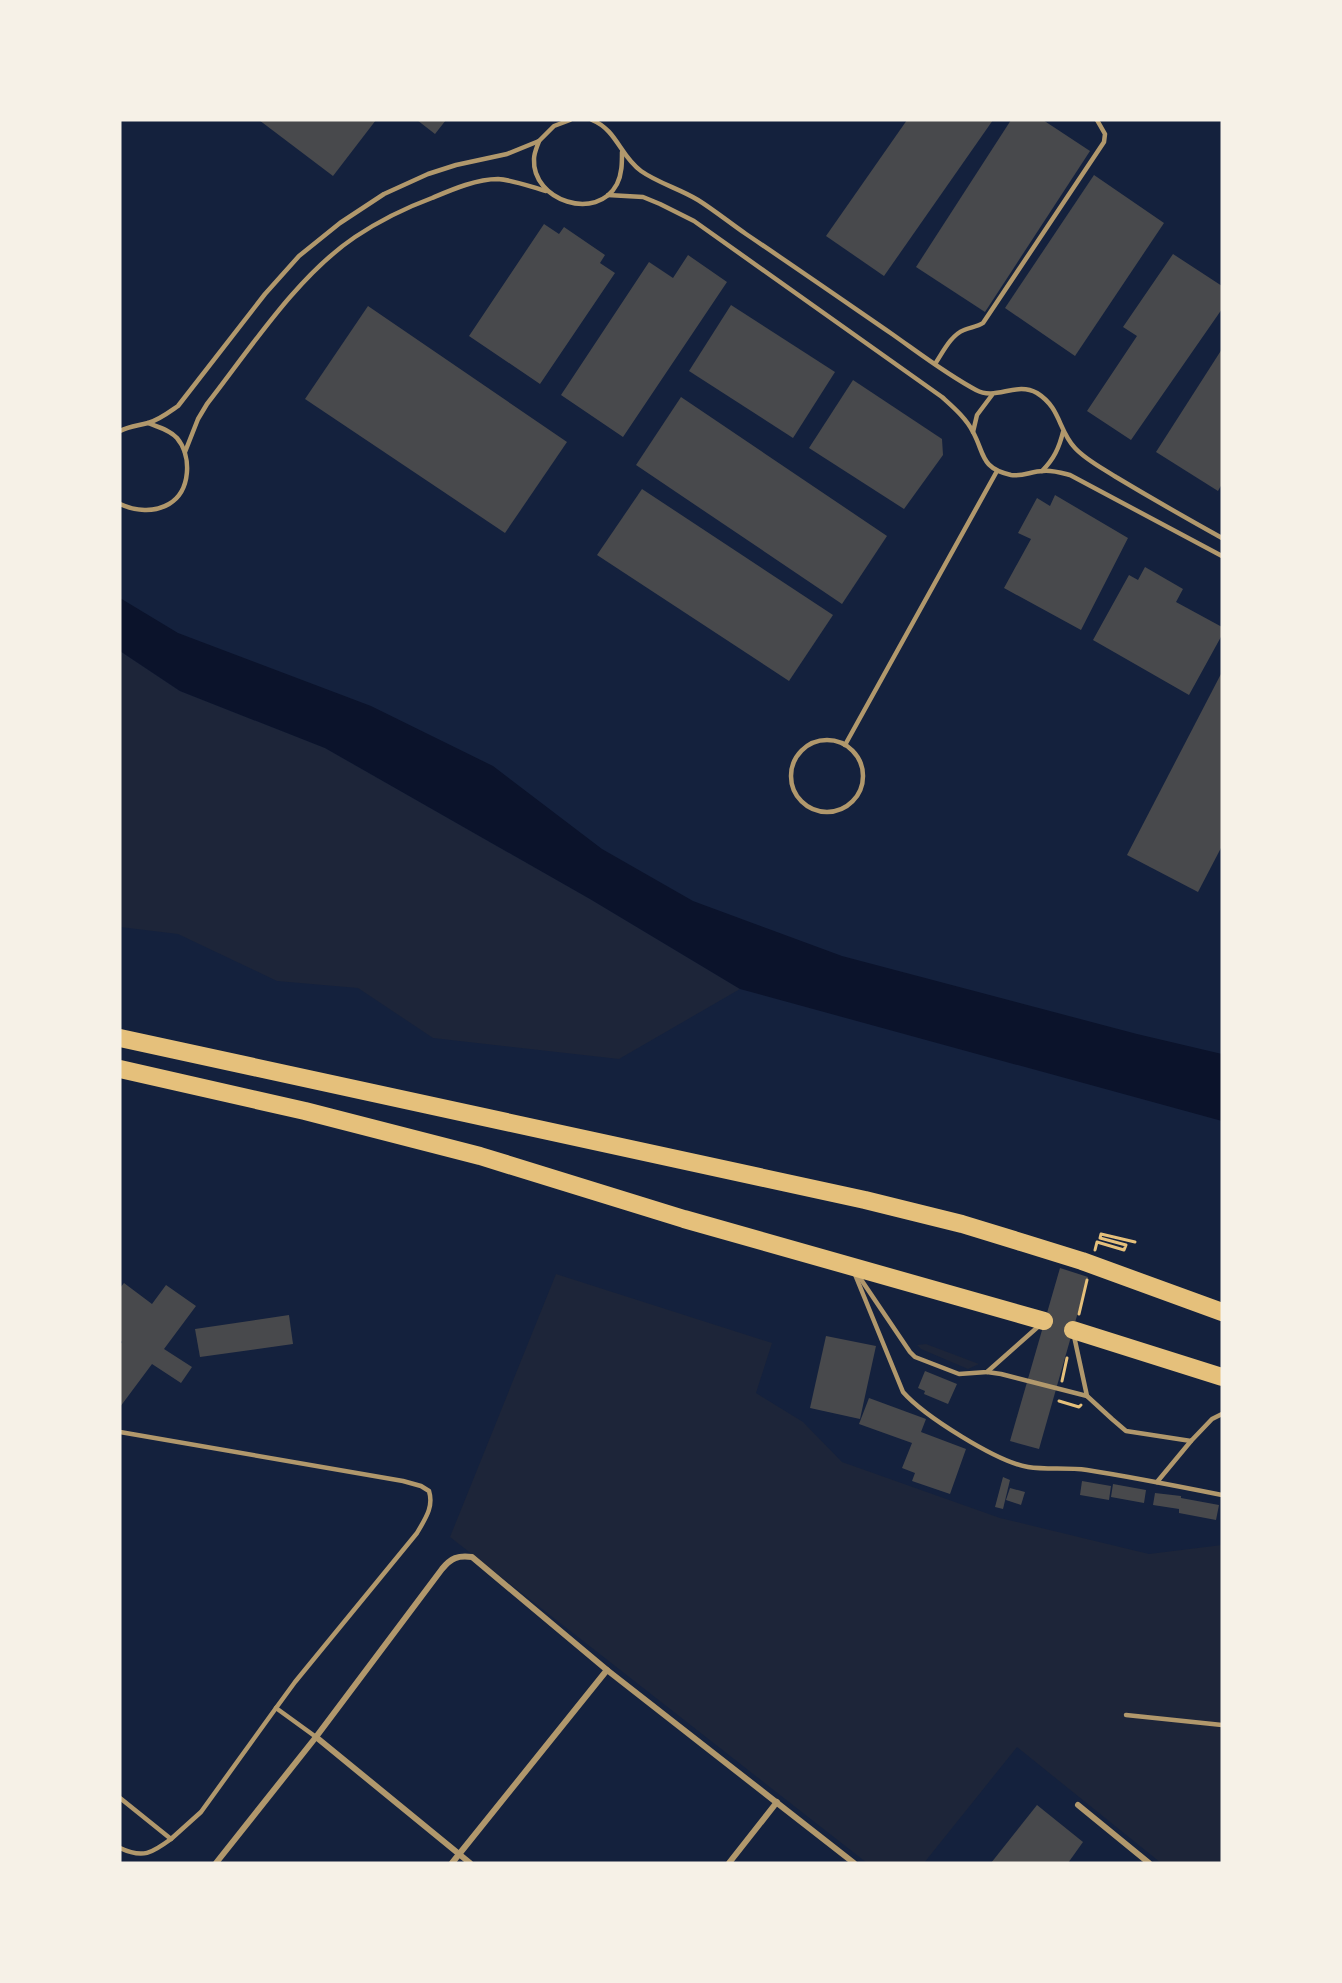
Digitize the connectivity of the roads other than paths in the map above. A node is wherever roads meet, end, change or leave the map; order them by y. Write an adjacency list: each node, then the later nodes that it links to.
1 (570, 120): 4 (lane)
2 (1097, 120): 8 (lane)
3 (596, 121): 5 (lane)
4 (539, 141): 6 (lane); 10 (lane)
5 (622, 152): 7 (lane); 8 (lane)
6 (546, 191): 7 (lane); 14 (lane)
7 (608, 195): 13 (lane)
8 (935, 364): 9 (lane)
9 (992, 394): 12 (lane); 13 (lane)
10 (148, 423): 11 (lane); 14 (lane)
11 (120, 431)
12 (1063, 431): 16 (lane); 18 (lane)
13 (973, 432): 15 (lane)
14 (185, 452): 17 (lane)
15 (997, 471): 16 (lane); 20 (lane)
16 (1042, 471): 19 (lane)
17 (120, 504)
18 (1222, 538)
19 (1222, 556)
20 (844, 745): 20 (lane)
21 (120, 1038): 24 (highway)
22 (120, 1070): 23 (highway)
23 (852, 1266): 25 (highway); 27 (lane); 33 (lane)
24 (1222, 1312)
25 (1044, 1321): 27 (lane)
26 (1073, 1330): 28 (highway); 29 (lane)
27 (987, 1372): 29 (lane)
28 (1222, 1377)
29 (1087, 1396): 32 (lane)
30 (1222, 1414): 32 (lane)
31 (120, 1432): 36 (lane)
32 (1191, 1441): 33 (lane)
33 (1157, 1482): 34 (lane)
34 (1222, 1495)
35 (607, 1670): 39 (street); 41 (street); 45 (street)
36 (276, 1708): 39 (lane); 43 (lane)
37 (1126, 1715): 38 (lane)
38 (1222, 1725)
39 (316, 1737): 45 (street); 46 (street)
40 (120, 1798): 43 (lane)
41 (777, 1802): 49 (street); 50 (street)
42 (1078, 1805): 51 (street)
43 (171, 1839): 44 (lane)
44 (120, 1848)
45 (459, 1854): 47 (street); 48 (street)
46 (216, 1863)
47 (452, 1863)
48 (470, 1863)
49 (729, 1863)
50 (854, 1863)
51 (1149, 1863)

